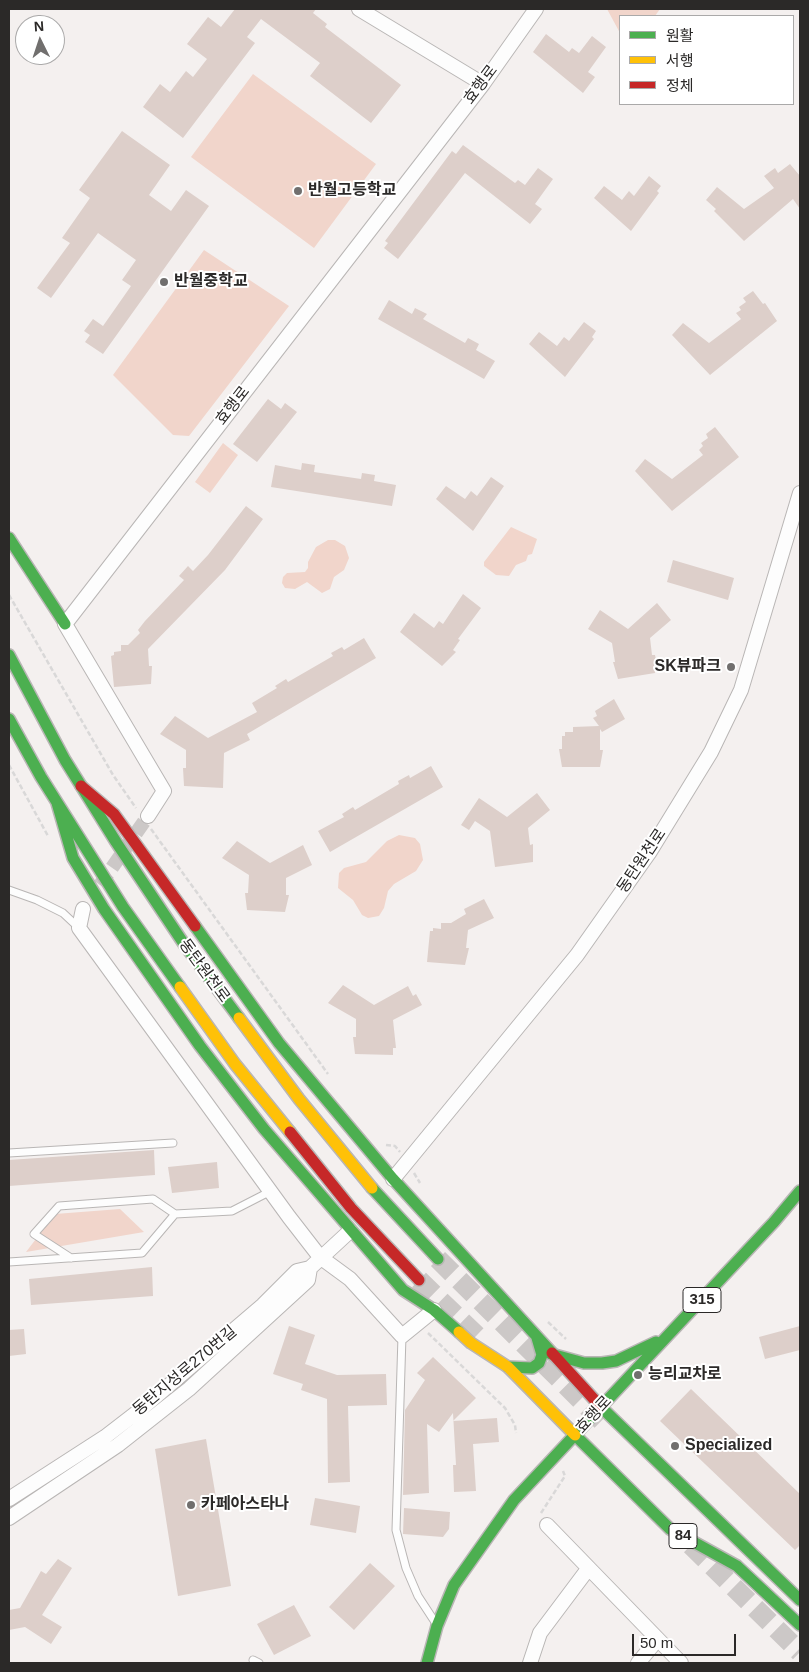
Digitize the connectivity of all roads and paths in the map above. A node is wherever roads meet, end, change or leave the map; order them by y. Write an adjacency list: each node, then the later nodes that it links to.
1 (359, 9): 3 (street)
2 (536, 9): 3 (street, 효행로)
3 (483, 84): 7 (street, 효행로)
4 (800, 493): 20 (street, 동탄원천로)
5 (9, 538): 7 (main road)
6 (9, 595): 12 (path)
7 (65, 624): 12 (street)
8 (9, 655): 10 (main road, 동탄원천로)
9 (9, 719): 11 (main road, 동탄원천로)
10 (81, 786): 21 (main road); 29 (main road, 동탄원천로)
11 (57, 803): 26 (main road); 32 (main road, 동탄원천로)
12 (146, 818): 16 (path)
13 (9, 890): 15 (lane)
14 (83, 909): 15 (street)
15 (79, 928): 23 (street)
16 (329, 1075)
17 (173, 1143): 19 (lane)
18 (383, 1144): 20 (path)
19 (9, 1153)
20 (406, 1162): 21 (street, 동탄원천로); 22 (path)
21 (393, 1179): 37 (main road)
22 (420, 1188)
23 (271, 1191): 25 (lane); 27 (street)
24 (800, 1191): 36 (main road, 효행로 / 315)
25 (175, 1214): 28 (lane); 28 (lane)
26 (350, 1231): 27 (street, 동탄지성로270번길); 33 (main road)
27 (320, 1256): 31 (street, 동탄지성로270번길); 35 (street)
28 (71, 1258): 30 (lane)
29 (438, 1259)
30 (9, 1262)
31 (310, 1268): 44 (street, 동탄지성로270번길); 45 (street)
32 (419, 1280)
33 (434, 1310): 35 (street); 40 (main road)
34 (542, 1316): 38 (path)
35 (402, 1336): 50 (lane)
36 (668, 1336): 39 (main road); 41 (main road, 효행로 / 315)
37 (537, 1338): 39 (main road); 40 (main road)
38 (571, 1342)
39 (552, 1354): 41 (main road)
40 (508, 1367): 42 (main road)
41 (601, 1407): 42 (main road, 효행로); 48 (main road, 84)
42 (575, 1435): 43 (main road, 효행로); 49 (main road, 84)
43 (556, 1455): 46 (path); 50 (main road, 효행로)
44 (9, 1498)
45 (9, 1518)
46 (547, 1525): 47 (street)
47 (588, 1569): 51 (street); 53 (street)
48 (800, 1600)
49 (800, 1625)
50 (437, 1626): 52 (main road, 효행로)
51 (657, 1640): 54 (street); 55 (street)
52 (427, 1663)
53 (530, 1663)
54 (638, 1663)
55 (681, 1663)

